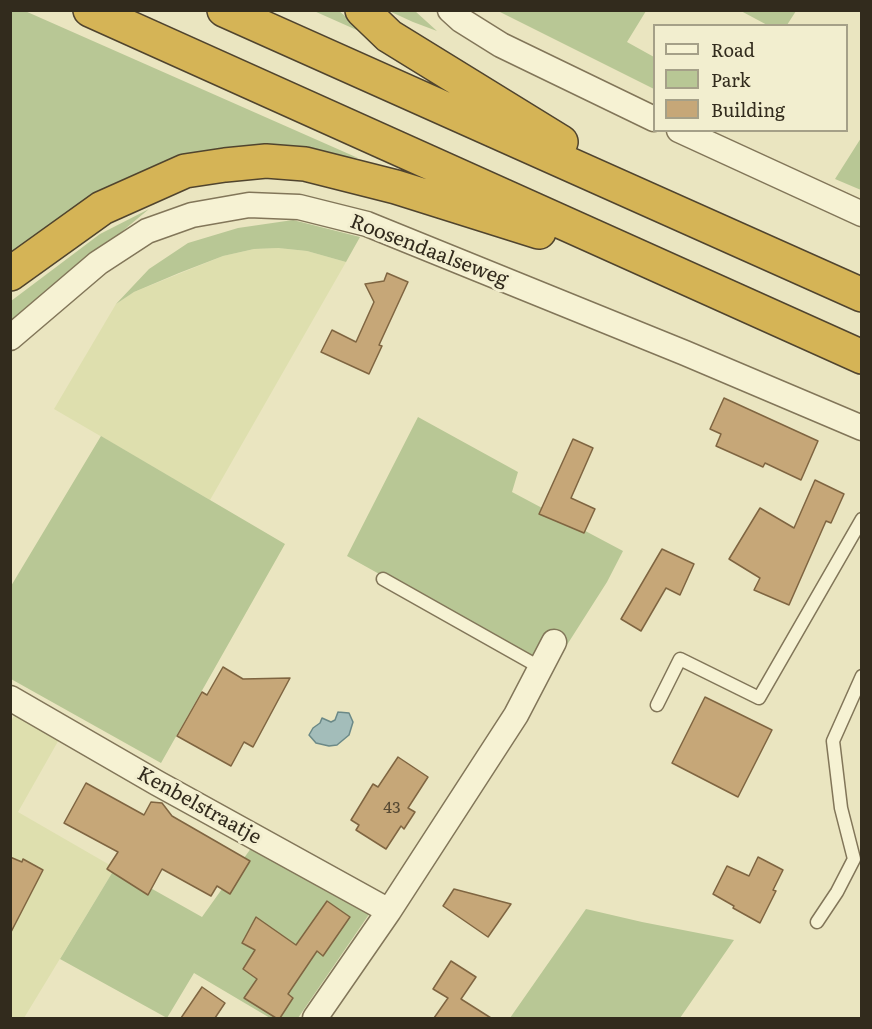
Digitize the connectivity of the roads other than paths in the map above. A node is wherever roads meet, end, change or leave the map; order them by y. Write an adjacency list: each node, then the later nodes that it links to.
1 (90, 10): 10 (highway)
2 (224, 10): 7 (highway)
3 (362, 10): 7 (highway)
4 (450, 10): 5 (street)
5 (653, 119)
6 (683, 132): 8 (street)
7 (670, 210): 11 (highway)
8 (861, 214)
9 (10, 274): 10 (highway)
10 (686, 278): 13 (highway)
11 (861, 295)
12 (10, 338): 14 (street, Roosendaalseweg)
13 (861, 357)
14 (861, 428)
15 (861, 519): 21 (lane)
16 (383, 579): 18 (lane)
17 (554, 642): 18 (street)
18 (541, 668): 22 (street)
19 (861, 676): 23 (lane)
20 (10, 698): 22 (street, Kenbelstraatje)
21 (657, 705)
22 (389, 911): 24 (street)
23 (817, 922)
24 (315, 1018)

